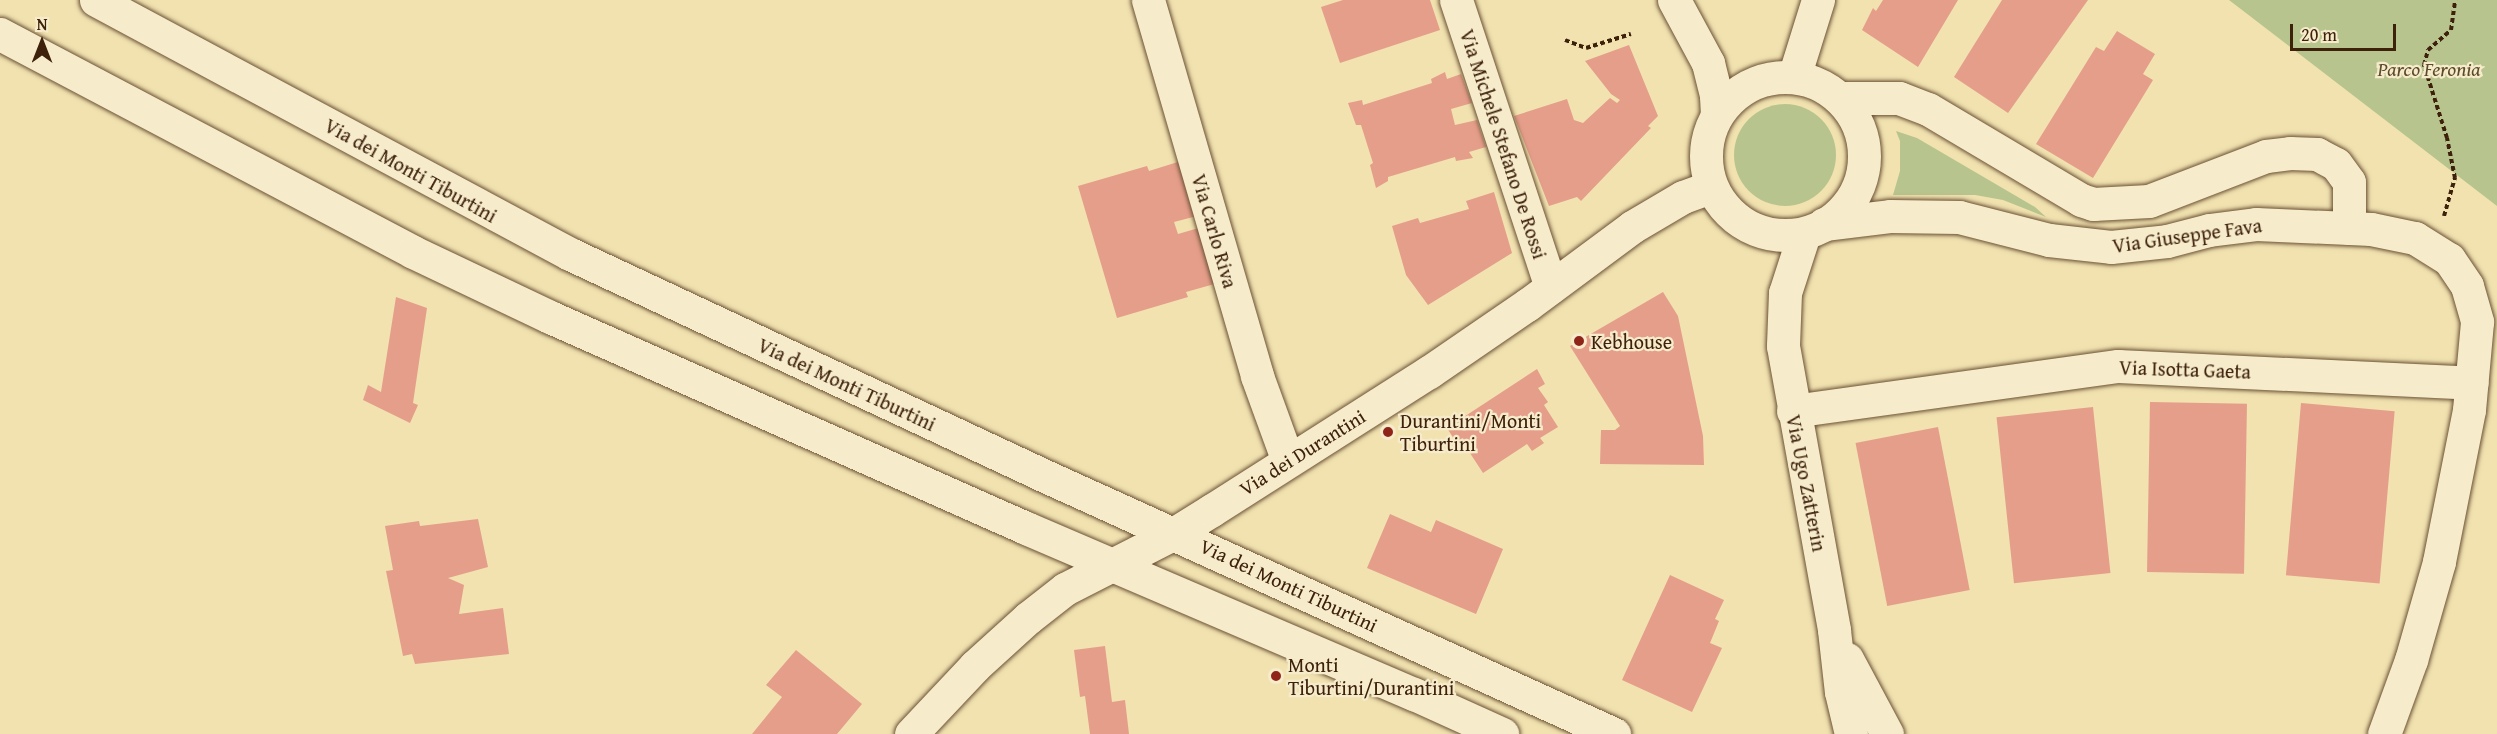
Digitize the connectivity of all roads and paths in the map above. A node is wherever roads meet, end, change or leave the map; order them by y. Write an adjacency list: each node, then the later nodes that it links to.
1 (96, 0): 21 (street, Via dei Monti Tiburtini)
2 (1148, 0): 20 (street, Via Carlo Riva)
3 (1456, 0): 17 (street, Via Michele Stefano De Rossi)
4 (1674, 0): 12 (street)
5 (1818, 0): 10 (street)
6 (2456, 0): 16 (path)
7 (0, 34): 22 (street)
8 (1631, 34): 9 (path)
9 (1565, 40)
10 (1794, 77): 11 (street); 12 (street)
11 (1842, 98): 14 (street); 15 (street)
12 (1717, 114): 13 (street)
13 (1708, 188): 15 (street); 17 (street, Via dei Durantini)
14 (2349, 228): 15 (street, Via Giuseppe Fava); 16 (street, Via Giuseppe Fava)
15 (1814, 229): 19 (street, Via Ugo Zatterin)
16 (2436, 249): 18 (street, Via Giuseppe Fava)
17 (1551, 288): 20 (street, Via dei Durantini)
18 (2472, 383): 19 (street, Via Isotta Gaeta); 29 (street, Via Giuseppe Fava)
19 (1792, 411): 23 (street, Via Ugo Zatterin)
20 (1288, 461): 21 (street, Via dei Durantini)
21 (1175, 533): 22 (street, Via dei Durantini); 26 (street, Via dei Monti Tiburtini)
22 (1113, 565): 24 (street, Via dei Durantini); 25 (street)
23 (1834, 630): 27 (street, Via Ugo Zatterin); 28 (street)
24 (911, 734)
25 (1502, 734)
26 (1614, 734)
27 (1851, 734)
28 (1887, 734)
29 (2384, 734)

